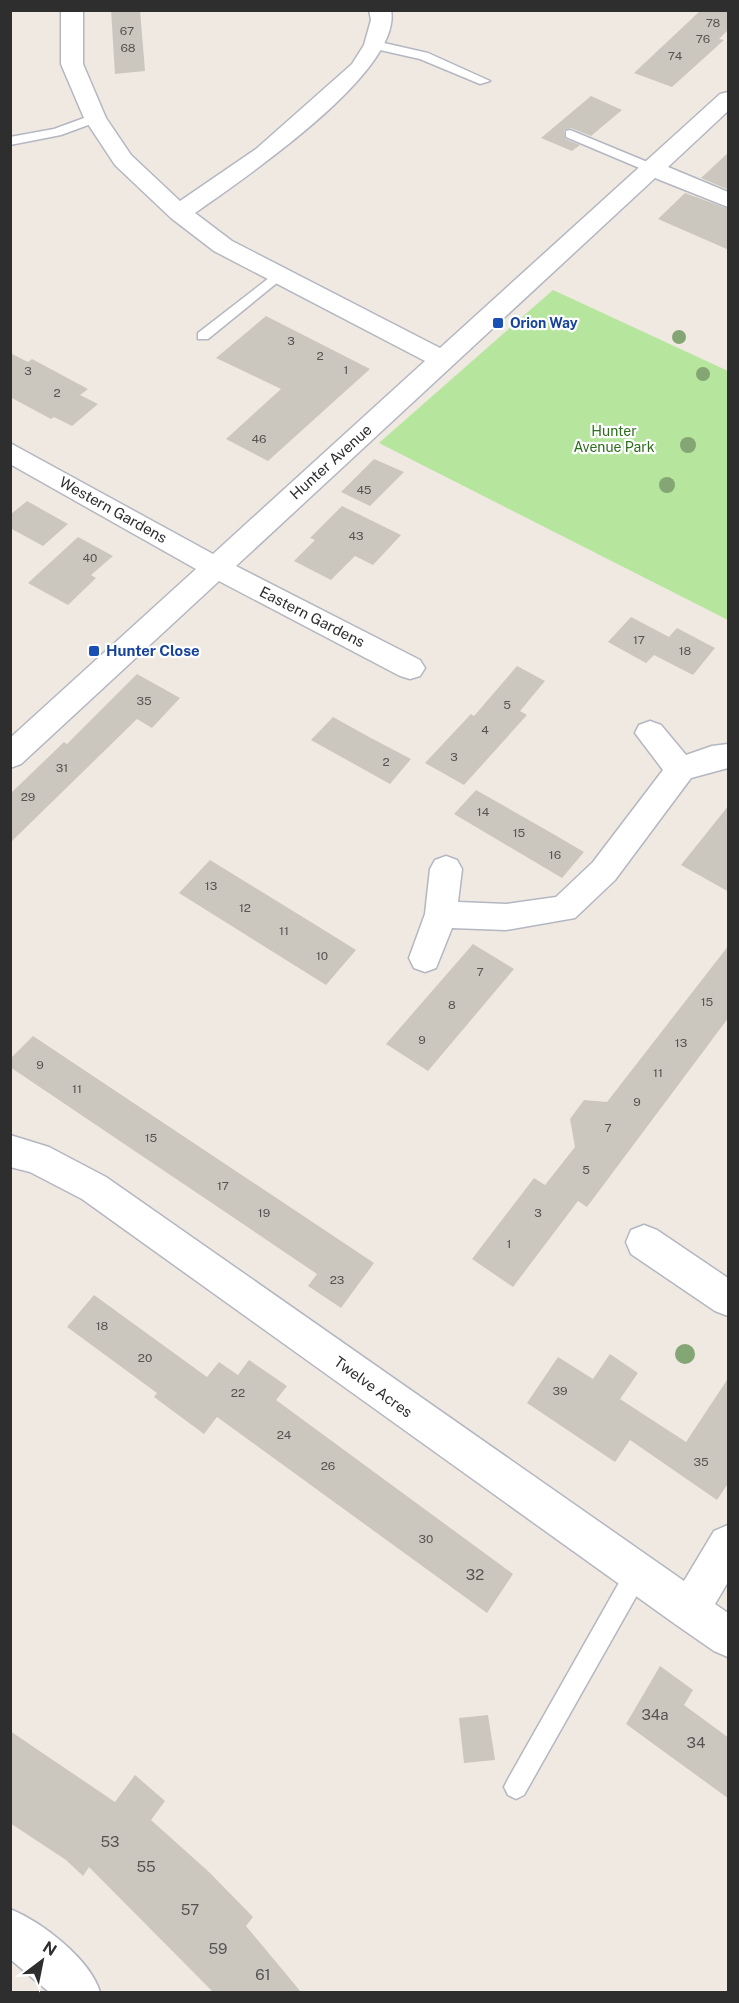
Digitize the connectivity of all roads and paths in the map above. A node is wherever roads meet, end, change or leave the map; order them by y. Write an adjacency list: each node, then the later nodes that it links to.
1 (72, 10): 6 (street)
2 (380, 10): 3 (street)
3 (375, 45): 4 (lane); 11 (street)
4 (484, 81)
5 (729, 99): 9 (street, Hunter Avenue)
6 (95, 118): 8 (lane); 11 (street)
7 (570, 134): 9 (lane)
8 (10, 141)
9 (652, 169): 10 (street); 14 (street, Hunter Avenue)
10 (729, 200)
11 (179, 213): 12 (street)
12 (278, 275): 13 (lane); 14 (street)
13 (203, 336)
14 (443, 360): 16 (street, Hunter Avenue)
15 (10, 452): 16 (street, Western Gardens)
16 (215, 567): 17 (street, Eastern Gardens); 19 (street, Hunter Avenue)
17 (410, 668)
18 (650, 734): 21 (street)
19 (10, 756)
20 (729, 756): 21 (street)
21 (680, 770): 23 (street)
22 (446, 869): 23 (street)
23 (441, 914): 24 (street)
24 (425, 958)
25 (10, 1151): 29 (street, Twelve Acres)
26 (644, 1242): 27 (street)
27 (729, 1299)
28 (729, 1545): 30 (street)
29 (637, 1573): 30 (street, Twelve Acres); 32 (lane)
30 (689, 1610): 31 (street, Twelve Acres)
31 (729, 1637)
32 (516, 1787)
33 (10, 1931): 34 (street)
34 (78, 1992)

